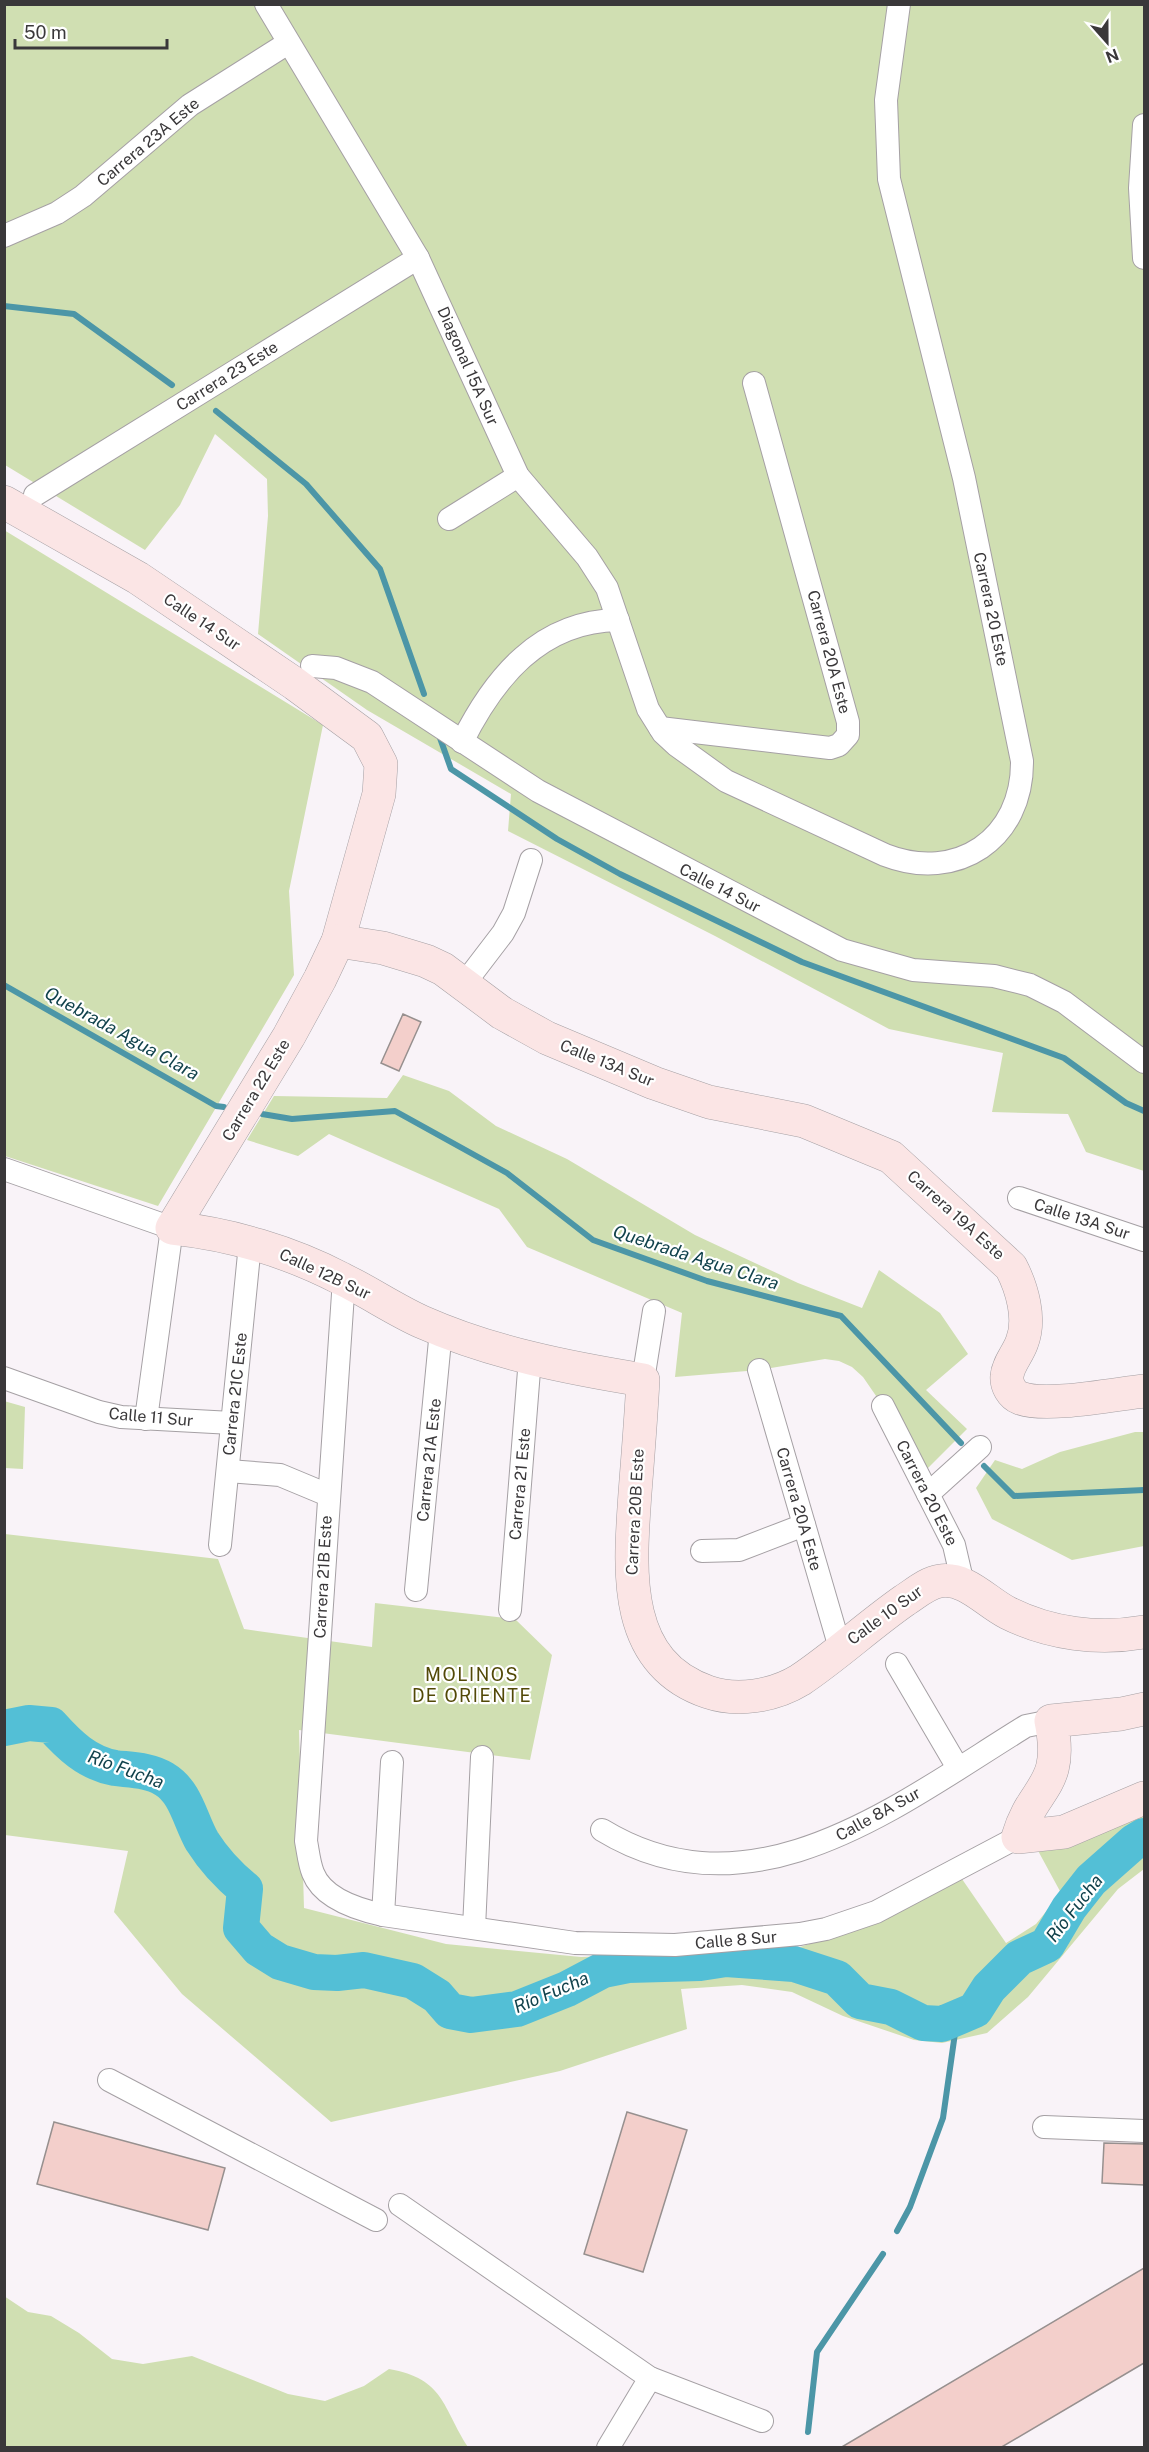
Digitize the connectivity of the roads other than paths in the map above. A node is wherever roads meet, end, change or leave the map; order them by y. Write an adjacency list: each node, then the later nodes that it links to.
1 (266, 4): 3 (street, Diagonal 15A Sur)
2 (899, 4): 14 (street, Carrera 20 Este)
3 (288, 43): 5 (street, Carrera 23A Este); 6 (street, Diagonal 15A Sur)
4 (1144, 125): 7 (street)
5 (4, 236)
6 (418, 258): 9 (street, Diagonal 15A Sur); 10 (street, Carrera 23 Este)
7 (1144, 258)
8 (754, 383): 14 (street, Carrera 20A Este)
9 (518, 476): 11 (street); 12 (street, Diagonal 15A Sur)
10 (20, 498): 16 (street, Calle 14 Sur)
11 (449, 519)
12 (618, 620): 14 (street, Diagonal 15A Sur); 15 (street)
13 (312, 666): 15 (street, Calle 14 Sur)
14 (660, 728)
15 (462, 742): 20 (street, Calle 14 Sur)
16 (381, 764): 18 (street, Carrera 22 Este)
17 (531, 860): 19 (street)
18 (338, 941): 19 (street, Calle 13A Sur); 24 (street, Carrera 22 Este)
19 (464, 984): 21 (street, Calle 13A Sur)
20 (1144, 1062)
21 (891, 1156): 34 (street, Carrera 19A Este)
22 (4, 1168): 24 (street, Calle 12B Sur)
23 (1019, 1198): 25 (street, Calle 13A Sur)
24 (172, 1228): 26 (street, Calle 12B Sur); 36 (street, Carrera 22 Este)
25 (1144, 1240)
26 (250, 1244): 27 (street, Calle 12B Sur); 37 (street, Carrera 21C Este)
27 (344, 1279): 29 (street, Calle 12B Sur); 41 (street, Carrera 21B Este)
28 (654, 1311): 33 (street)
29 (441, 1330): 30 (street, Calle 12B Sur); 46 (street, Carrera 21A Este)
30 (530, 1358): 33 (street, Calle 12B Sur); 47 (street, Carrera 21 Este)
31 (759, 1370): 42 (street, Carrera 20A Este)
32 (4, 1378): 36 (street, Calle 11 Sur)
33 (644, 1380): 51 (street, Carrera 20B Este)
34 (1144, 1391)
35 (883, 1406): 40 (street, Carrera 20 Este)
36 (147, 1419): 37 (street, Calle 11 Sur)
37 (232, 1423): 39 (street, Carrera 21C Este)
38 (980, 1447): 40 (street)
39 (228, 1471): 41 (street); 43 (street, Carrera 21C Este)
40 (928, 1494): 45 (street, Carrera 20 Este)
41 (328, 1495): 60 (street, Carrera 21B Este)
42 (804, 1525): 44 (street); 49 (street, Carrera 20A Este)
43 (220, 1545)
44 (702, 1551)
45 (963, 1584): 48 (street); 49 (street, Calle 10 Sur)
46 (416, 1590)
47 (510, 1610)
48 (1144, 1632)
49 (840, 1648): 51 (street, Calle 10 Sur)
50 (897, 1664): 56 (street)
51 (670, 1669)
52 (1144, 1709): 53 (street, Calle 8A Sur)
53 (1051, 1721): 56 (street, Calle 8A Sur); 59 (street)
54 (482, 1757): 62 (street)
55 (392, 1762): 61 (street)
56 (958, 1768): 58 (street, Calle 8A Sur)
57 (1144, 1798): 59 (street, Calle 8 Sur)
58 (602, 1830)
59 (1018, 1837): 62 (street, Calle 8 Sur)
60 (313, 1875): 61 (street, Calle 8 Sur)
61 (383, 1915): 62 (street, Calle 8 Sur)
62 (474, 1928)
63 (109, 2080): 67 (street)
64 (1044, 2127): 65 (street)
65 (1144, 2132)
66 (400, 2205): 68 (street)
67 (376, 2220)
68 (650, 2378): 69 (street); 70 (street)
69 (762, 2421)
70 (608, 2448)

